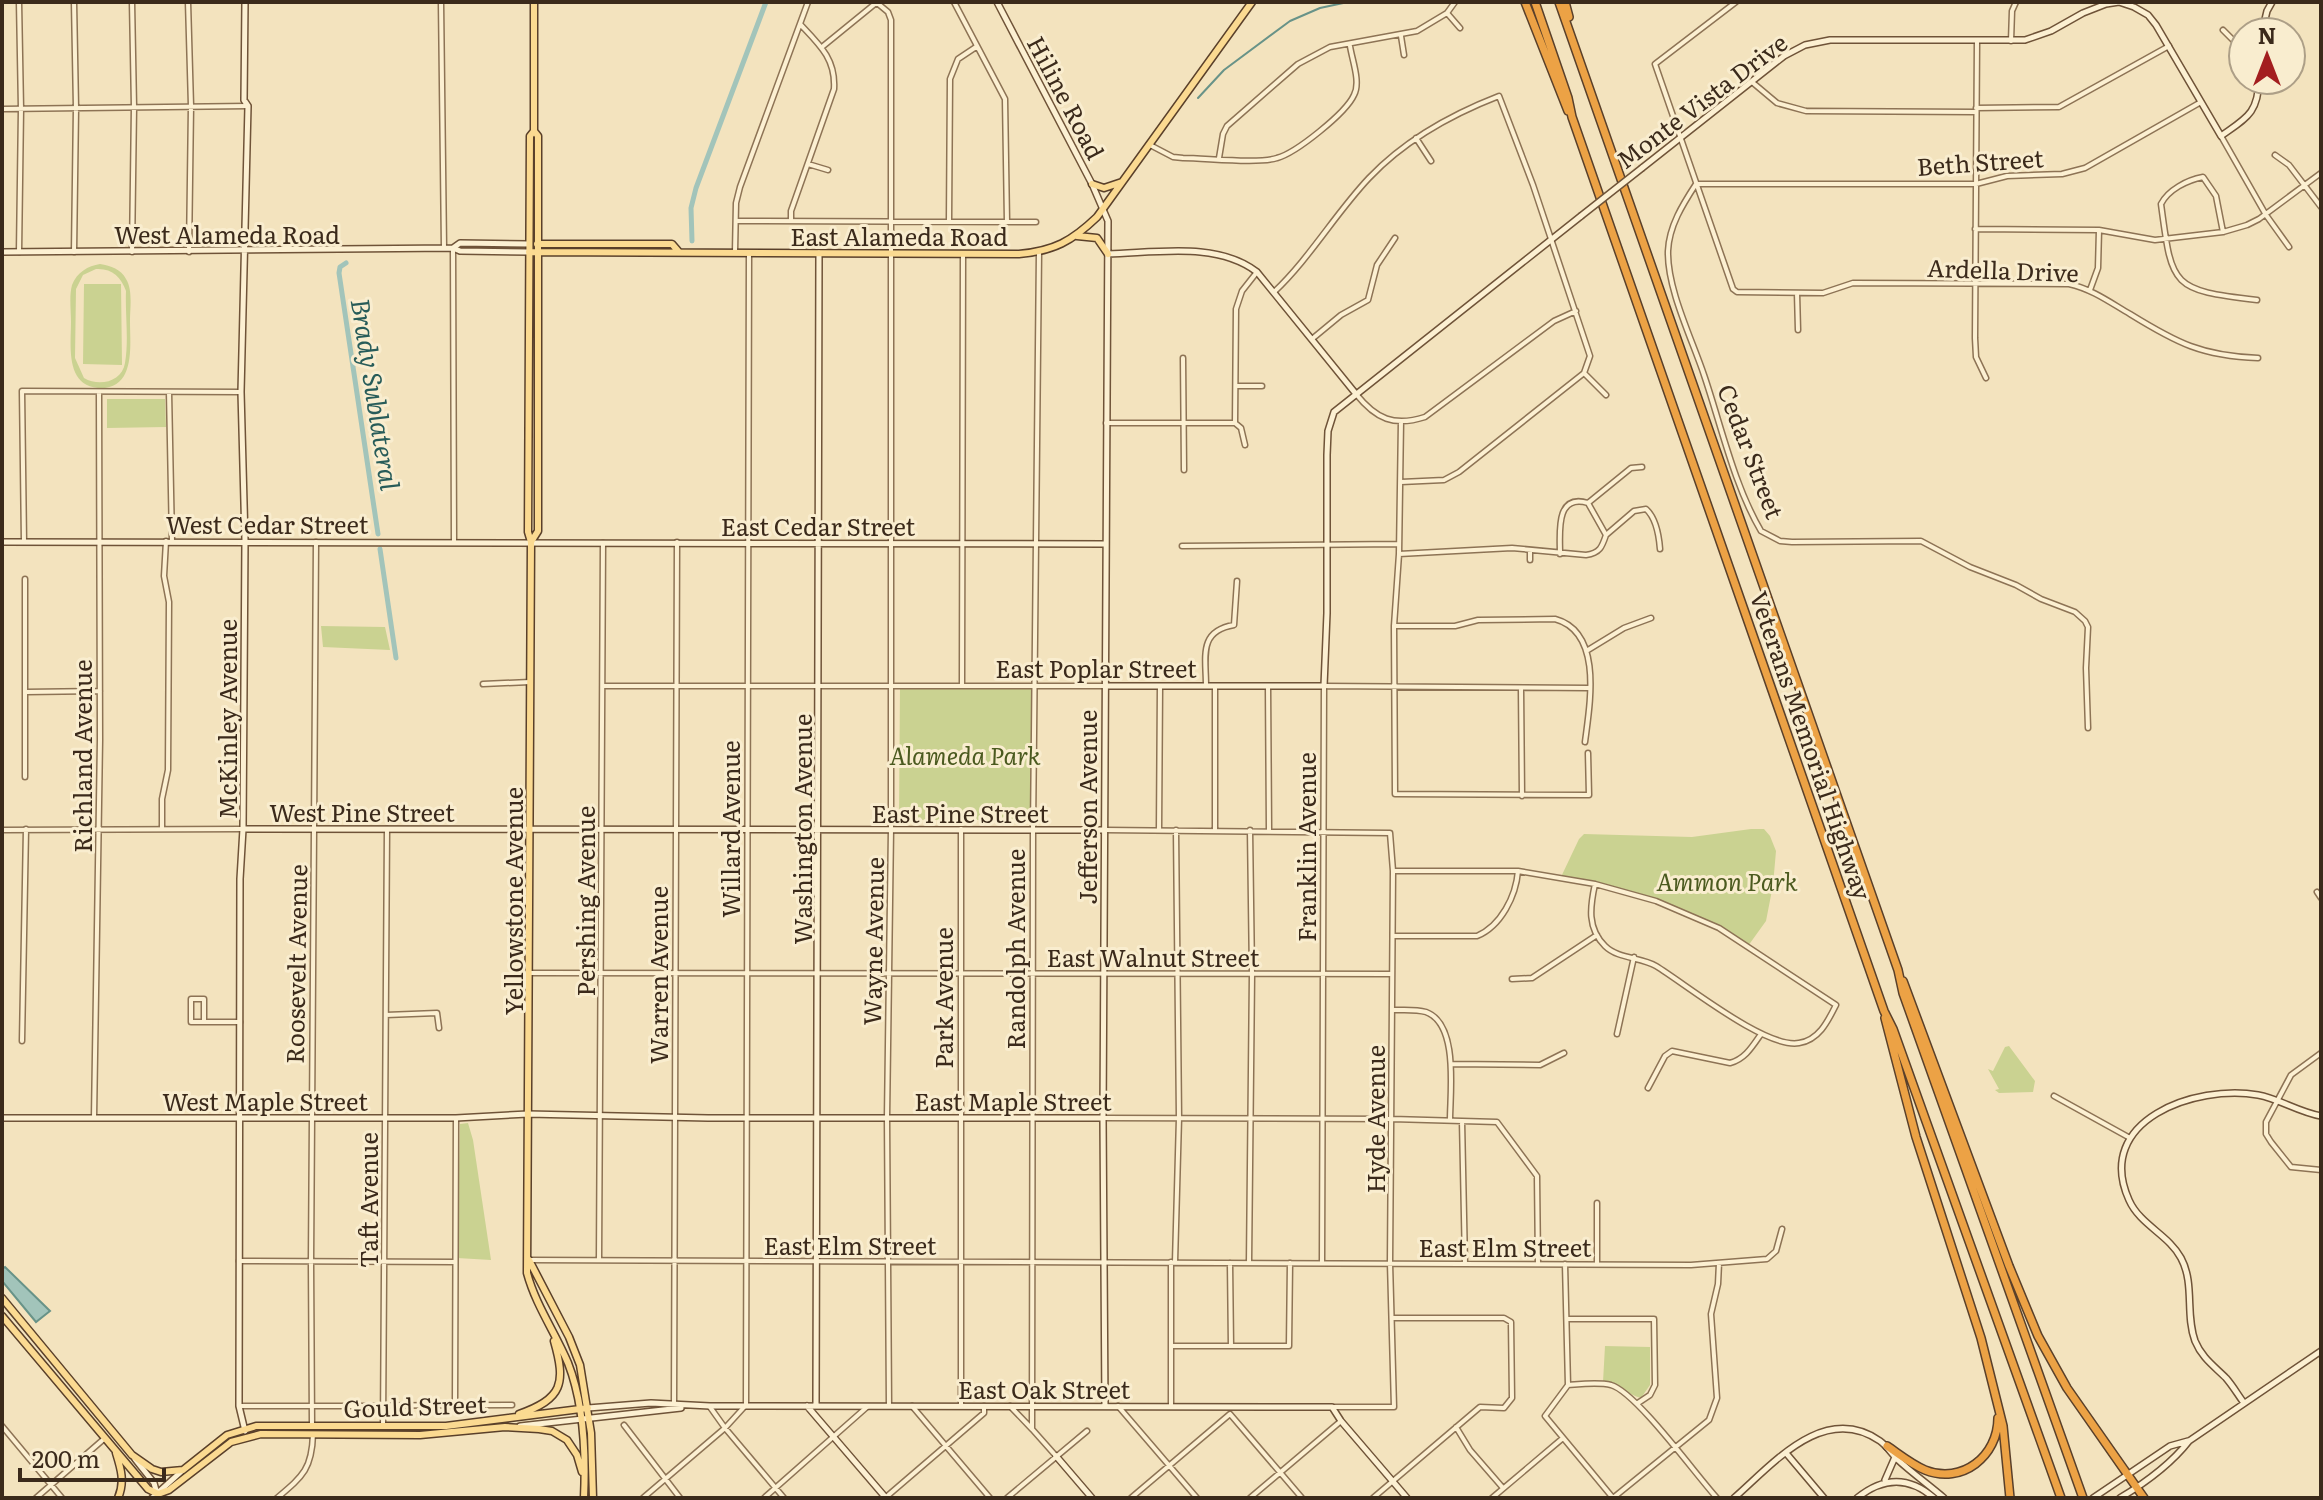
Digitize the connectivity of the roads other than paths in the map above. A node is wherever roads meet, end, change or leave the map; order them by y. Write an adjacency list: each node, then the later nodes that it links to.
1 (19, 2): 42 (street)
2 (74, 2): 40 (street)
3 (132, 2): 39 (street)
4 (188, 2): 37 (street)
5 (245, 2): 38 (street, McKinley Avenue)
6 (441, 2): 78 (street)
7 (534, 2): 45 (main road, Yellowstone Avenue)
8 (808, 2): 21 (street)
9 (876, 2): 31 (street); 67 (street, Wayne Avenue)
10 (954, 2): 29 (street)
11 (997, 2): 57 (street, Hiline Road)
12 (1252, 2): 49 (main road, East Alameda Road)
13 (1455, 2): 20 (street)
14 (1525, 2): 44 (highway)
15 (1535, 2): 44 (highway, Veterans Memorial Highway)
16 (1559, 2): 32 (highway, Veterans Memorial Highway)
17 (1565, 2): 32 (highway)
18 (1736, 2): 48 (street)
19 (2016, 2): 27 (street)
20 (1447, 13): 22 (street); 25 (street)
21 (800, 24): 31 (street); 65 (street)
22 (1460, 28)
23 (2223, 30): 24 (street)
24 (2227, 34)
25 (1401, 36): 28 (street); 33 (street)
26 (1977, 41): 27 (street, Monte Vista Drive); 34 (street, Monte Vista Drive); 43 (street)
27 (2011, 41): 30 (street, Monte Vista Drive)
28 (1349, 45): 51 (street); 51 (street)
29 (977, 46): 66 (street); 68 (street)
30 (2169, 46): 36 (street, Monte Vista Drive); 43 (street)
31 (822, 47): 53 (street)
32 (1578, 54): 211 (highway, Veterans Memorial Highway)
33 (1404, 55)
34 (1752, 82): 43 (street); 48 (street, Monte Vista Drive)
35 (2259, 96): 46 (street)
36 (2201, 102): 46 (street, Monte Vista Drive); 59 (street, Beth Street)
37 (191, 106): 38 (street); 39 (street); 87 (street)
38 (248, 106): 82 (street, McKinley Avenue)
39 (134, 107): 40 (street); 86 (street)
40 (76, 108): 42 (street); 85 (street)
41 (2, 109): 42 (street)
42 (21, 109): 84 (street)
43 (1976, 110): 59 (street)
44 (1572, 117): 227 (highway, Veterans Memorial Highway)
45 (534, 131): 80 (main road, Yellowstone Avenue); 81 (main road, Yellowstone Avenue)
46 (2221, 136): 63 (street, Monte Vista Drive)
47 (1416, 138): 52 (street); 76 (street); 98 (street)
48 (1680, 139): 58 (street); 76 (street, Monte Vista Drive, bridge)
49 (1150, 145): 51 (street); 56 (main road, East Alameda Road)
50 (2275, 155): 60 (street)
51 (1219, 158)
52 (1431, 161)
53 (808, 164): 54 (street); 64 (street)
54 (828, 170)
55 (2321, 173): 60 (street)
56 (1122, 182): 57 (main road); 62 (main road, East Alameda Road)
57 (1092, 184): 62 (street, Hiline Road)
58 (1696, 184): 59 (street, Beth Street); 99 (street, Ardella Drive); 175 (street, Cedar Street)
59 (1976, 184): 70 (street)
60 (2304, 185): 61 (street); 63 (street)
61 (2321, 207)
62 (1104, 209): 73 (main road, East Alameda Road); 94 (street, Jefferson Avenue)
63 (2266, 215): 72 (street); 77 (street, Monte Vista Drive)
64 (791, 220): 65 (street); 67 (street)
65 (736, 221): 88 (street)
66 (949, 221): 67 (street); 68 (street)
67 (892, 222): 92 (street, Wayne Avenue)
68 (1007, 222): 69 (street)
69 (1036, 222)
70 (1975, 229): 71 (street); 96 (street)
71 (2099, 230): 75 (street); 97 (street)
72 (2223, 232): 75 (street); 75 (street)
73 (1077, 236): 89 (main road, East Alameda Road); 94 (main road)
74 (1395, 238): 103 (street)
75 (2166, 239): 100 (street)
76 (1550, 241): 101 (street); 113 (street, Monte Vista Drive)
77 (2289, 247)
78 (444, 248): 79 (street, West Alameda Road); 82 (street, West Alameda Road)
79 (453, 248): 80 (street, West Alameda Road); 132 (street)
80 (529, 248): 81 (main road, West Alameda Road); 133 (main road, Yellowstone Avenue)
81 (539, 248): 88 (main road, East Alameda Road); 133 (main road, Yellowstone Avenue)
82 (246, 251): 87 (street, West Alameda Road); 111 (street, McKinley Avenue)
83 (2, 252): 84 (street, West Alameda Road)
84 (19, 252): 85 (street, West Alameda Road)
85 (74, 252): 86 (street, West Alameda Road)
86 (132, 252): 87 (street, West Alameda Road)
87 (189, 252)
88 (735, 252): 90 (main road, East Alameda Road)
89 (1039, 252): 93 (main road, East Alameda Road); 140 (street, Randolph Avenue)
90 (749, 253): 91 (main road, East Alameda Road); 135 (street, Willard Avenue)
91 (819, 253): 92 (main road, East Alameda Road); 137 (street, Washington Avenue)
92 (891, 253): 93 (main road, East Alameda Road); 138 (street, Wayne Avenue)
93 (963, 254): 139 (street)
94 (1108, 254): 95 (street); 116 (street, Jefferson Avenue)
95 (1257, 272): 98 (street); 108 (street)
96 (1975, 284): 97 (street, Ardella Drive); 99 (street, Ardella Drive); 107 (street)
97 (2090, 290): 105 (street, Ardella Drive)
98 (1274, 292): 103 (street)
99 (1797, 293): 102 (street)
100 (2257, 300)
101 (1576, 311): 106 (street); 115 (street)
102 (1798, 330)
103 (1312, 339): 113 (street)
104 (1183, 358): 117 (street)
105 (2258, 358)
106 (1584, 373): 114 (street); 123 (street)
107 (1986, 378)
108 (1237, 386): 109 (street); 118 (street)
109 (1262, 386)
110 (169, 392): 111 (street); 112 (street); 128 (street)
111 (241, 392): 126 (street, McKinley Avenue)
112 (99, 393): 127 (street, Richland Avenue); 131 (street)
113 (1356, 394): 115 (street); 119 (street, Monte Vista Drive)
114 (1606, 395)
115 (1401, 421): 123 (street)
116 (1106, 423): 117 (street); 141 (street, Jefferson Avenue)
117 (1183, 423): 118 (street); 122 (street)
118 (1235, 423): 120 (street)
119 (1328, 432): 144 (street, Franklin Avenue)
120 (1245, 445)
121 (1642, 467): 124 (street)
122 (1184, 470)
123 (1401, 482): 142 (street)
124 (1588, 503): 125 (street); 148 (street)
125 (1606, 535): 145 (street); 148 (street)
126 (245, 540): 128 (street, West Cedar Street); 129 (street, West Cedar Street); 184 (street, McKinley Avenue)
127 (99, 541): 128 (street, West Cedar Street); 131 (street, West Cedar Street); 173 (street, Richland Avenue)
128 (169, 541): 183 (street)
129 (316, 541): 132 (street, West Cedar Street); 193 (street, Roosevelt Avenue)
130 (2, 542): 131 (street, West Cedar Street)
131 (24, 542)
132 (454, 542): 133 (street, West Cedar Street)
133 (531, 542): 136 (street, East Cedar Street); 155 (main road, Yellowstone Avenue)
134 (677, 542): 135 (street, East Cedar Street); 136 (street, East Cedar Street); 160 (street, Warren Avenue)
135 (748, 542): 137 (street, East Cedar Street); 157 (street, Willard Avenue)
136 (603, 543): 163 (street, Pershing Avenue)
137 (818, 543): 138 (street, East Cedar Street); 158 (street, Washington Avenue)
138 (890, 543): 139 (street, East Cedar Street); 161 (street, Wayne Avenue)
139 (963, 543): 140 (street, East Cedar Street); 159 (street)
140 (1035, 543): 141 (street, East Cedar Street); 162 (street, Randolph Avenue)
141 (1105, 544): 164 (street, Jefferson Avenue)
142 (1399, 544): 144 (street); 147 (street)
143 (1182, 546): 144 (street)
144 (1325, 546): 169 (street, Franklin Avenue)
145 (1660, 549)
146 (1530, 551): 147 (street); 148 (street); 149 (street)
147 (1399, 554): 153 (street)
148 (1560, 554)
149 (1530, 560)
150 (25, 579): 174 (street)
151 (1237, 581): 166 (street)
152 (1651, 618): 154 (street)
153 (1394, 626): 154 (street); 170 (street)
154 (1588, 650): 172 (street)
155 (530, 682): 156 (street); 186 (main road, Yellowstone Avenue)
156 (483, 684)
157 (747, 684): 158 (street, East Poplar Street); 160 (street, East Poplar Street); 188 (street, Willard Avenue)
158 (820, 684): 161 (street, East Poplar Street); 189 (street, Washington Avenue)
159 (962, 684): 161 (street, East Poplar Street); 162 (street, East Poplar Street)
160 (676, 685): 163 (street, East Poplar Street); 180 (street, Warren Avenue)
161 (891, 685): 190 (street, Wayne Avenue)
162 (1034, 685): 164 (street, East Poplar Street); 194 (street, Randolph Avenue)
163 (603, 686): 187 (street, Pershing Avenue)
164 (1105, 686): 165 (street, East Poplar Street); 195 (street, Jefferson Avenue)
165 (1160, 686): 166 (street, East Poplar Street); 196 (street)
166 (1206, 686): 167 (street, East Poplar Street)
167 (1215, 686): 168 (street, East Poplar Street); 198 (street)
168 (1268, 686): 169 (street, East Poplar Street); 200 (street)
169 (1324, 686): 170 (street, East Poplar Street); 201 (street, Franklin Avenue)
170 (1394, 687): 171 (street, East Poplar Street); 179 (street)
171 (1521, 688): 172 (street, East Poplar Street); 179 (street)
172 (1589, 688): 176 (street)
173 (100, 691): 174 (street); 182 (street, Richland Avenue)
174 (26, 692): 178 (street)
175 (2088, 728)
176 (1585, 742)
177 (1588, 753): 179 (street)
178 (25, 777)
179 (1522, 796)
180 (676, 828): 187 (street, East Pine Street); 188 (street, East Pine Street); 213 (street, Warren Avenue)
181 (26, 829): 182 (street, West Pine Street); 192 (street, West Pine Street); 234 (street)
182 (98, 829): 183 (street, West Pine Street); 246 (street, Richland Avenue)
183 (162, 829): 184 (street, West Pine Street)
184 (243, 829): 193 (street, West Pine Street); 230 (street, McKinley Avenue)
185 (387, 829): 186 (street, West Pine Street); 193 (street, West Pine Street); 228 (street, Taft Avenue)
186 (530, 829): 187 (street, East Pine Street); 212 (main road, Yellowstone Avenue)
187 (603, 829): 217 (street, Pershing Avenue)
188 (747, 829): 189 (street, East Pine Street); 214 (street, Willard Avenue)
189 (819, 829): 190 (street, East Pine Street); 218 (street, Washington Avenue)
190 (891, 829): 191 (street, East Pine Street); 215 (street, Wayne Avenue)
191 (961, 829): 194 (street, East Pine Street); 216 (street, Park Avenue)
192 (2, 830)
193 (315, 830): 247 (street, Roosevelt Avenue)
194 (1033, 830): 195 (street, East Pine Street); 219 (street, Randolph Avenue)
195 (1105, 830): 196 (street, East Pine Street); 220 (street, Jefferson Avenue)
196 (1159, 830): 197 (street, East Pine Street)
197 (1176, 830): 198 (street, East Pine Street); 221 (street)
198 (1215, 830): 199 (street, East Pine Street)
199 (1250, 830): 200 (street, East Pine Street); 222 (street)
200 (1269, 830): 201 (street, East Pine Street)
201 (1323, 831): 202 (street, East Pine Street); 223 (street, Franklin Avenue)
202 (1390, 833): 203 (street, Hyde Avenue)
203 (1393, 871): 204 (street); 209 (street, Hyde Avenue)
204 (1518, 871): 205 (street); 209 (street)
205 (1595, 884): 208 (street); 233 (street)
206 (2317, 892): 207 (street)
207 (2321, 898)
208 (1597, 935): 210 (street); 225 (street)
209 (1393, 936): 224 (street, Hyde Avenue)
210 (1634, 957): 232 (street); 233 (street)
211 (1898, 970): 358 (highway); 367 (highway, Veterans Memorial Highway)
212 (530, 973): 217 (street, East Walnut Street); 241 (main road, Yellowstone Avenue)
213 (675, 973): 214 (street, East Walnut Street); 217 (street, East Walnut Street); 244 (street, Warren Avenue)
214 (747, 973): 218 (street, East Walnut Street); 250 (street, Willard Avenue)
215 (890, 973): 216 (street, East Walnut Street); 218 (street, East Walnut Street); 252 (street, Wayne Avenue)
216 (961, 973): 219 (street, East Walnut Street); 253 (street, Park Avenue)
217 (601, 974): 242 (street, Pershing Avenue)
218 (818, 974): 251 (street, Washington Avenue)
219 (1033, 974): 220 (street, East Walnut Street); 254 (street, Randolph Avenue)
220 (1104, 974): 221 (street, East Walnut Street); 255 (street, Jefferson Avenue)
221 (1179, 974): 222 (street, East Walnut Street); 256 (street)
222 (1252, 974): 223 (street, East Walnut Street); 258 (street)
223 (1323, 974): 224 (street, East Walnut Street); 259 (street, Franklin Avenue)
224 (1392, 974): 226 (street, Hyde Avenue)
225 (1512, 979)
226 (1392, 1010): 237 (street); 260 (street, Hyde Avenue)
227 (1884, 1011): 326 (highway); 398 (highway, Veterans Memorial Highway)
228 (386, 1015): 231 (street); 248 (street, Taft Avenue)
229 (204, 1022): 229 (street); 230 (street)
230 (240, 1022): 257 (street, McKinley Avenue)
231 (439, 1028)
232 (1617, 1034)
233 (1761, 1034): 238 (street)
234 (22, 1041)
235 (1564, 1053): 237 (street)
236 (2321, 1053): 240 (street)
237 (1451, 1064): 261 (street)
238 (1648, 1088)
239 (2054, 1096): 263 (street)
240 (2277, 1101): 243 (street); 263 (street); 264 (street)
241 (528, 1114): 242 (street, East Maple Street); 249 (street, West Maple Street); 267 (main road, Yellowstone Avenue)
242 (601, 1115): 244 (street, East Maple Street); 268 (street, Pershing Avenue)
243 (2321, 1116)
244 (674, 1117): 250 (street, East Maple Street); 270 (street, Warren Avenue)
245 (2, 1118): 246 (street, West Maple Street)
246 (94, 1118): 257 (street, West Maple Street)
247 (311, 1118): 248 (street, West Maple Street); 257 (street, West Maple Street); 272 (street, Roosevelt Avenue)
248 (385, 1118): 249 (street, West Maple Street); 273 (street, Taft Avenue)
249 (456, 1118): 274 (street)
250 (746, 1118): 251 (street, East Maple Street); 275 (street, Willard Avenue)
251 (815, 1118): 252 (street, East Maple Street); 276 (street, Washington Avenue)
252 (887, 1118): 253 (street, East Maple Street); 271 (street, Wayne Avenue)
253 (960, 1118): 254 (street, East Maple Street); 277 (street, Park Avenue)
254 (1032, 1118): 255 (street, East Maple Street); 278 (street, Randolph Avenue)
255 (1103, 1118): 256 (street, East Maple Street); 279 (street, Jefferson Avenue)
256 (1179, 1118): 258 (street, East Maple Street); 280 (street)
257 (239, 1119): 269 (street, McKinley Avenue)
258 (1249, 1119): 259 (street, East Maple Street); 282 (street)
259 (1322, 1119): 260 (street, East Maple Street); 284 (street, Franklin Avenue)
260 (1392, 1119): 261 (street, East Maple Street); 285 (street, Hyde Avenue)
261 (1450, 1120): 262 (street, East Maple Street)
262 (1462, 1121): 287 (street); 288 (street, East Maple Street)
263 (2130, 1138): 301 (street)
264 (2321, 1170)
265 (1597, 1203): 290 (street)
266 (1782, 1229): 286 (street, East Elm Street)
267 (529, 1260): 268 (street, East Elm Street); 295 (main road, Yellowstone Avenue); 325 (main road, Yellowstone Avenue)
268 (599, 1260): 270 (street, East Elm Street)
269 (239, 1261): 272 (street); 304 (street, McKinley Avenue)
270 (674, 1261): 275 (street, East Elm Street); 306 (street, Warren Avenue)
271 (888, 1261): 276 (street, East Elm Street); 277 (street, East Elm Street); 311 (street, Wayne Avenue)
272 (311, 1262): 273 (street); 305 (street, Roosevelt Avenue)
273 (385, 1262): 274 (street); 321 (street, Taft Avenue)
274 (455, 1262): 322 (street)
275 (745, 1262): 276 (street, East Elm Street); 303 (street, Willard Avenue)
276 (816, 1262): 309 (street, Washington Avenue)
277 (960, 1262): 278 (street, East Elm Street); 313 (street, Park Avenue)
278 (1033, 1262): 279 (street, East Elm Street); 316 (street, Randolph Avenue)
279 (1104, 1262): 280 (street, East Elm Street); 317 (street, Jefferson Avenue)
280 (1173, 1262): 281 (street, East Elm Street); 296 (street)
281 (1230, 1263): 282 (street, East Elm Street); 297 (street)
282 (1249, 1263): 283 (street, East Elm Street)
283 (1290, 1263): 284 (street, East Elm Street); 297 (street)
284 (1322, 1263): 285 (street, East Elm Street)
285 (1390, 1263): 287 (street, East Elm Street); 293 (street, Hyde Avenue)
286 (1719, 1263): 290 (street, East Elm Street); 349 (street)
287 (1465, 1264): 288 (street, East Elm Street)
288 (1538, 1264): 289 (street, East Elm Street)
289 (1565, 1264): 290 (street, East Elm Street); 294 (street)
290 (1597, 1264)
291 (2, 1298): 352 (main road)
292 (2, 1316): 344 (main road)
293 (1392, 1318): 324 (street, Hyde Avenue); 337 (street)
294 (1567, 1319): 299 (street); 300 (street)
295 (551, 1330): 327 (main road, Yellowstone Avenue); 331 (main road)
296 (1171, 1346): 297 (street); 319 (street)
297 (1231, 1346)
298 (2321, 1351): 301 (street)
299 (1568, 1385): 300 (street); 345 (street)
300 (1638, 1403): 349 (street)
301 (2244, 1403): 346 (street)
302 (512, 1405): 322 (street)
303 (746, 1405): 307 (street, East Oak Street); 308 (street, East Oak Street); 338 (street)
304 (239, 1406): 305 (street); 342 (street, McKinley Avenue)
305 (311, 1406): 321 (street); 340 (street, Roosevelt Avenue)
306 (674, 1406): 307 (street, East Oak Street); 325 (street, East Oak Street); 329 (street, East Oak Street)
307 (710, 1406): 338 (street)
308 (807, 1406): 309 (street, East Oak Street); 343 (street)
309 (816, 1406): 310 (street, East Oak Street)
310 (869, 1406): 311 (street, East Oak Street); 343 (street)
311 (889, 1406): 312 (street, East Oak Street)
312 (912, 1406): 313 (street, East Oak Street); 347 (street)
313 (961, 1406): 314 (street, East Oak Street)
314 (984, 1406): 315 (street, East Oak Street); 347 (street)
315 (1010, 1406): 316 (street, East Oak Street); 339 (street)
316 (1032, 1406): 317 (street, East Oak Street); 339 (street, Randolph Avenue)
317 (1105, 1406): 318 (street, East Oak Street)
318 (1118, 1406): 319 (street, East Oak Street); 355 (street)
319 (1171, 1406): 320 (street, East Oak Street)
320 (1230, 1406): 323 (street, East Oak Street); 328 (street)
321 (384, 1407): 322 (street); 335 (street, Taft Avenue)
322 (455, 1407)
323 (1332, 1407): 324 (street, East Oak Street); 332 (street)
324 (1394, 1407)
325 (588, 1408): 327 (main road, Gould Street); 329 (main road, Yellowstone Avenue)
326 (1998, 1408): 348 (highway); 397 (highway)
327 (579, 1409): 330 (main road, Yellowstone Avenue); 331 (main road, Gould Street)
328 (1230, 1414): 355 (street); 357 (street)
329 (589, 1417): 330 (street, Gould Street); 374 (main road, Yellowstone Avenue)
330 (580, 1418): 336 (street, Gould Street); 362 (main road, Yellowstone Avenue)
331 (489, 1421): 335 (main road, Gould Street)
332 (1341, 1421): 357 (street); 360 (street)
333 (624, 1425): 359 (street)
334 (2, 1426): 363 (street)
335 (383, 1427): 340 (main road, Gould Street)
336 (505, 1427): 340 (main road, Gould Street); 362 (main road)
337 (1456, 1427): 360 (street); 366 (street)
338 (725, 1428): 359 (street); 365 (street)
339 (1032, 1429): 353 (street)
340 (313, 1430): 342 (main road, Gould Street); 372 (street, Roosevelt Avenue)
341 (1087, 1431): 353 (street)
342 (245, 1433): 356 (main road); 368 (main road)
343 (834, 1437): 365 (street); 379 (street)
344 (105, 1438): 350 (main road); 363 (street)
345 (1563, 1438): 366 (street); 390 (street)
346 (2189, 1441): 358 (street); 364 (street)
347 (946, 1446): 379 (street); 380 (street)
348 (1887, 1446): 351 (street); 354 (street)
349 (1673, 1447): 390 (street); 391 (street)
350 (115, 1449): 368 (main road); 371 (main road)
351 (1785, 1452): 392 (street); 393 (street)
352 (132, 1455): 356 (main road); 368 (street)
353 (1056, 1456): 381 (street); 382 (street)
354 (1895, 1457): 361 (street); 396 (street)
355 (1169, 1466): 383 (street); 384 (street)
356 (183, 1470): 368 (street)
357 (1280, 1473): 385 (street); 386 (street)
358 (2129, 1476): 364 (highway); 399 (street)
359 (665, 1480): 375 (street); 376 (street)
360 (1392, 1481): 387 (street); 388 (street)
361 (1881, 1483): 394 (street); 395 (street)
362 (585, 1484): 373 (main road, Yellowstone Avenue)
363 (51, 1485): 369 (street); 370 (street)
364 (2138, 1487): 400 (street); 401 (highway)
365 (776, 1488): 377 (street); 378 (street)
366 (1503, 1488): 389 (street)
367 (2082, 1495)
368 (157, 1497)
369 (36, 1498)
370 (62, 1498)
371 (118, 1498)
372 (277, 1498)
373 (584, 1498)
374 (593, 1498)
375 (643, 1498)
376 (680, 1498)
377 (764, 1498)
378 (784, 1498)
379 (886, 1498)
380 (990, 1498)
381 (1007, 1498)
382 (1092, 1498)
383 (1131, 1498)
384 (1197, 1498)
385 (1250, 1498)
386 (1302, 1498)
387 (1373, 1498)
388 (1407, 1498)
389 (1492, 1498)
390 (1613, 1498)
391 (1717, 1498)
392 (1734, 1498)
393 (1824, 1498)
394 (1857, 1498)
395 (1934, 1498)
396 (1944, 1498)
397 (2010, 1498)
398 (2061, 1498)
399 (2093, 1498)
400 (2120, 1498)
401 (2144, 1498)

